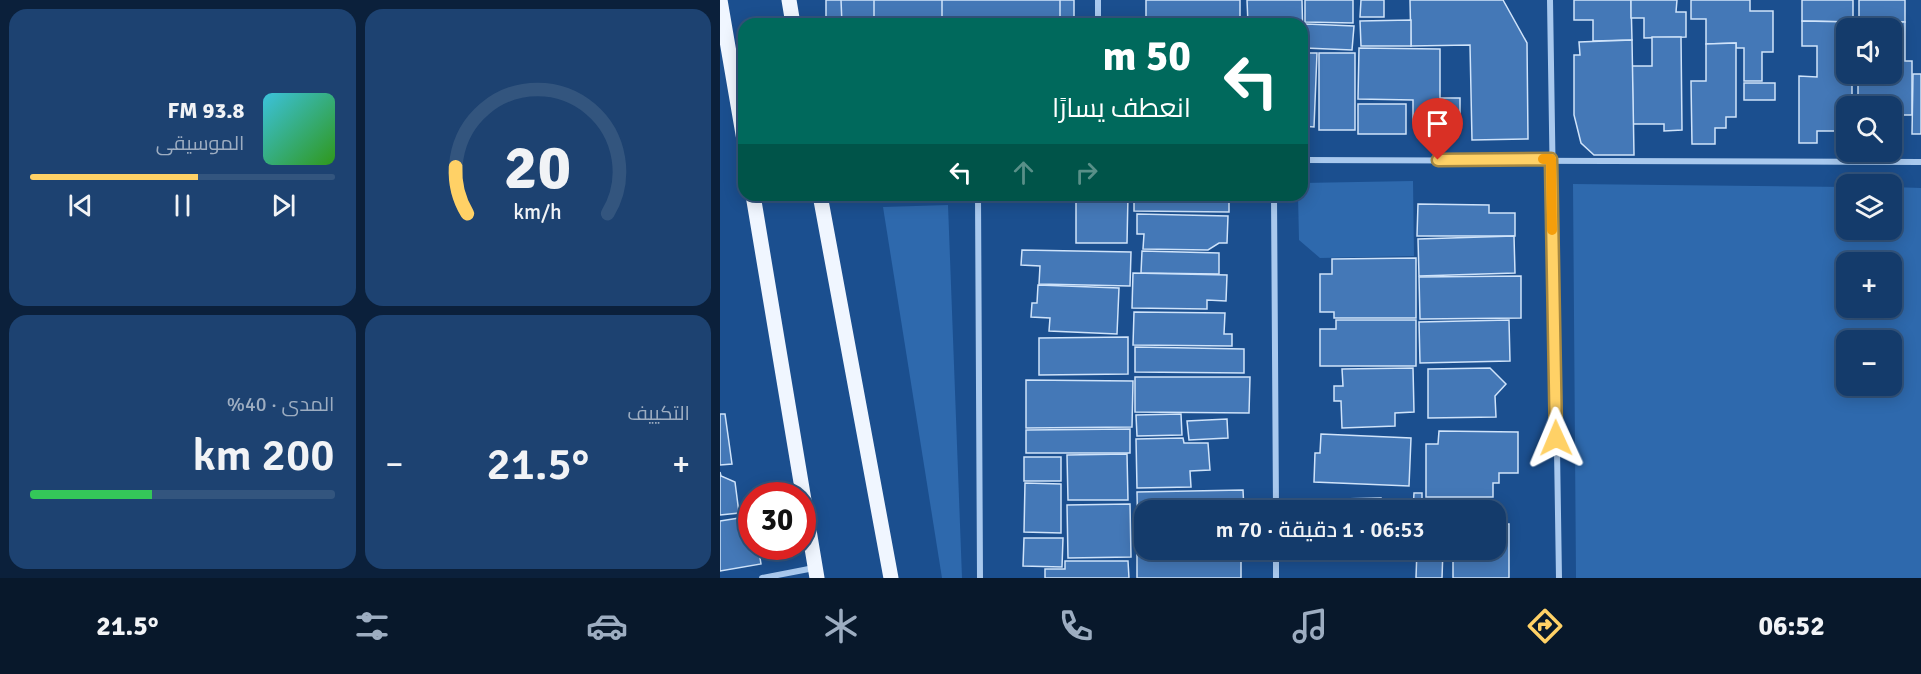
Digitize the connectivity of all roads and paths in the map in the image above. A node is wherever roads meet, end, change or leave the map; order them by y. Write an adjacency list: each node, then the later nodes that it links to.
1 (720, 0): 7 (main road)
2 (789, 0): 5 (main road)
3 (1098, 0): 6 (street)
4 (1550, 0): 9 (street)
5 (792, 18)
6 (1098, 18)
7 (722, 22): 8 (main road)
8 (738, 108)
9 (1551, 159): 10 (street); 11 (street); 23 (street)
10 (1308, 160)
11 (1921, 162)
12 (754, 201): 18 (main road)
13 (821, 201): 20 (main road)
14 (978, 201): 21 (street)
15 (1274, 201): 16 (street)
16 (1276, 500)
17 (1276, 560): 22 (street)
18 (816, 573): 19 (street)
19 (762, 578)
20 (891, 578)
21 (980, 578)
22 (1276, 578)
23 (1559, 578)

